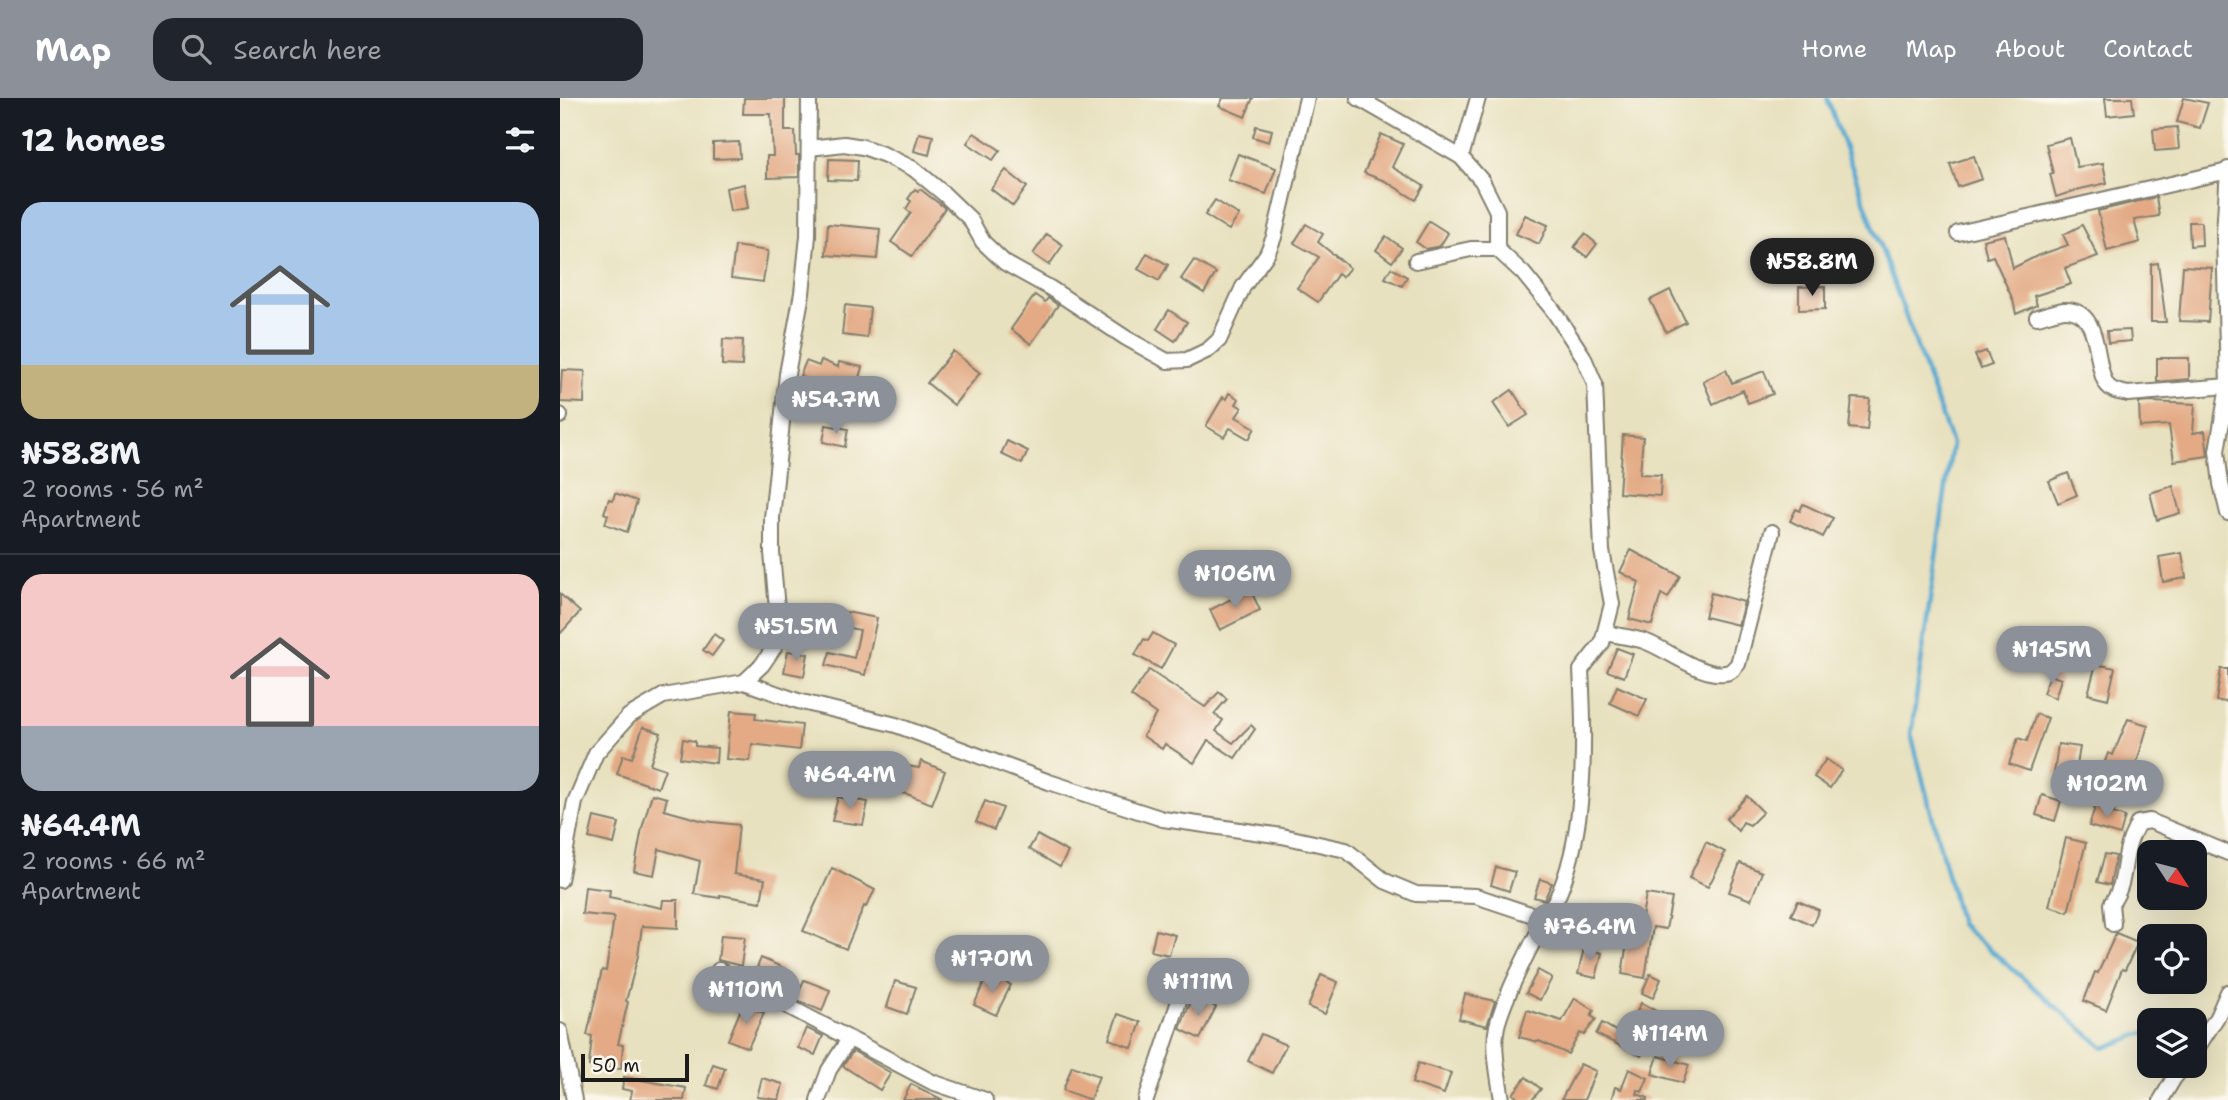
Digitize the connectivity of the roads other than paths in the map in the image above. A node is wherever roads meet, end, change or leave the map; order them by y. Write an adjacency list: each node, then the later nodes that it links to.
1 (809, 98): 5 (street)
2 (1307, 98): 5 (street)
3 (1358, 98): 6 (street)
4 (1478, 98): 6 (street)
5 (810, 148): 17 (street)
6 (1461, 157): 9 (street)
7 (2228, 170): 8 (street); 11 (street)
8 (1958, 233)
9 (1497, 249): 10 (street); 16 (street)
10 (1416, 261)
11 (2227, 275): 13 (street)
12 (2037, 317): 13 (street)
13 (2228, 386): 14 (street)
14 (2227, 509)
15 (1772, 532): 16 (street)
16 (1606, 634): 20 (street)
17 (744, 682): 19 (street); 20 (street)
18 (2228, 853): 21 (street)
19 (560, 880)
20 (1545, 919): 33 (street)
21 (2113, 924)
22 (719, 970): 27 (street)
23 (1183, 989): 32 (street)
24 (2228, 992): 26 (street)
25 (560, 1031): 29 (street)
26 (2207, 1033)
27 (849, 1039): 30 (street); 31 (street)
28 (2174, 1078): 34 (street)
29 (574, 1100)
30 (818, 1100)
31 (985, 1100)
32 (1146, 1100)
33 (1502, 1100)
34 (2161, 1100)

